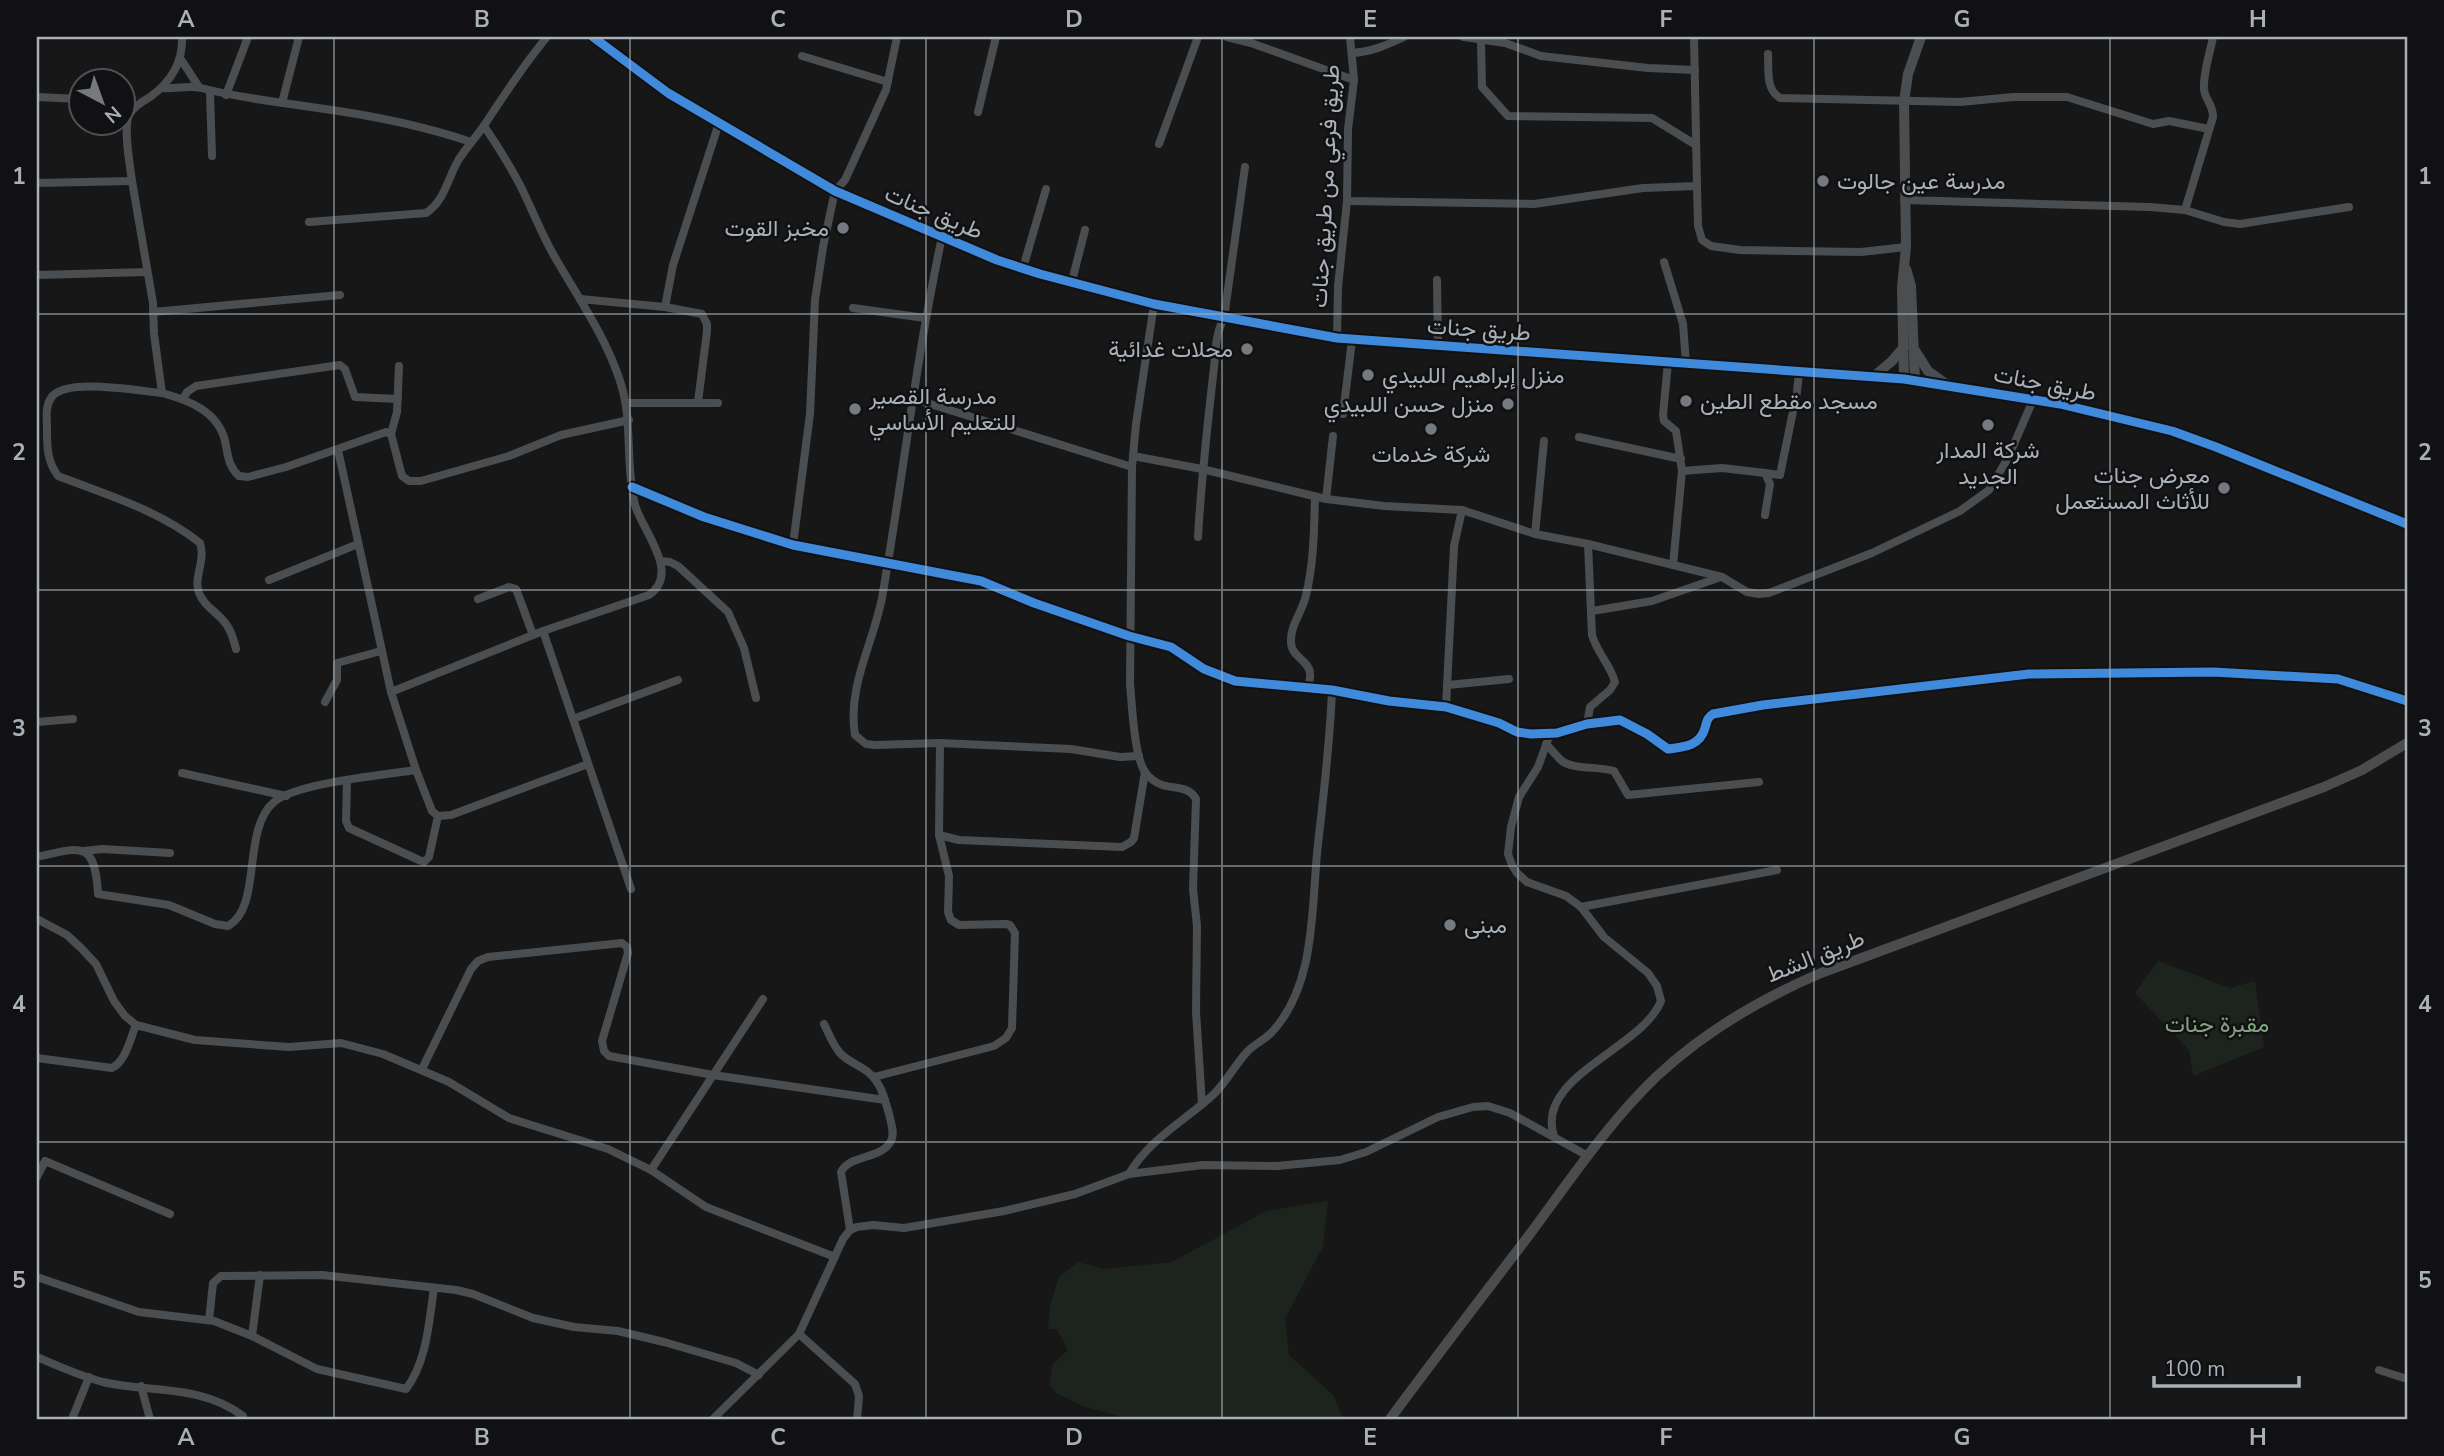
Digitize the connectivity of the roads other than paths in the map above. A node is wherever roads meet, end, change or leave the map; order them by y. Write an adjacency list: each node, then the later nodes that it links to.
1 (182, 37): 20 (street)
2 (248, 37): 27 (street)
3 (299, 37): 31 (street)
4 (547, 37): 35 (street)
5 (593, 37): 34 (street, طريق جنات)
6 (897, 37): 23 (street)
7 (996, 37): 33 (street)
8 (1198, 37): 39 (street)
9 (1227, 37): 22 (street)
10 (1350, 37): 17 (street, طريق فرعي من طريق جنات)
11 (1404, 37): 17 (street)
12 (1465, 37): 16 (street)
13 (1694, 37): 21 (street)
14 (1921, 37): 30 (street)
15 (2213, 37): 36 (street)
16 (1481, 41): 21 (street); 40 (street)
17 (1352, 52): 22 (street, طريق فرعي من طريق جنات)
18 (1768, 54): 30 (street)
19 (802, 56): 23 (street)
20 (180, 58): 24 (street); 25 (street)
21 (1695, 70): 40 (street)
22 (1354, 80): 49 (street, طريق فرعي من طريق جنات)
23 (888, 82): 47 (street)
24 (163, 88): 25 (street); 32 (street)
25 (199, 88): 26 (street)
26 (210, 92): 27 (street); 41 (street)
27 (226, 95): 31 (street)
28 (37, 97): 29 (street)
29 (66, 98)
30 (1904, 102): 36 (street); 48 (street)
31 (282, 103): 38 (street)
32 (136, 106)
33 (978, 112)
34 (719, 123): 47 (street, طريق جنات); 65 (street)
35 (484, 125): 38 (street); 63 (street)
36 (2209, 129): 51 (street)
37 (128, 136): 43 (street)
38 (471, 142): 52 (street)
39 (1159, 144)
40 (1696, 145): 45 (street)
41 (212, 156)
42 (1245, 167): 69 (street)
43 (132, 181): 44 (street); 58 (street)
44 (37, 183)
45 (1696, 186): 49 (street); 55 (street)
46 (1046, 189): 57 (street)
47 (835, 191): 54 (street, طريق جنات); 112 (street)
48 (1904, 200): 51 (street); 55 (street)
49 (1347, 201): 70 (street, طريق فرعي من طريق جنات)
50 (2349, 207): 51 (street)
51 (2185, 210)
52 (309, 222)
53 (1085, 230): 60 (street)
54 (942, 237): 57 (street, طريق جنات); 68 (street)
55 (1906, 247): 73 (street)
56 (1664, 262): 75 (street)
57 (1023, 268): 60 (street, طريق جنات)
58 (147, 272): 59 (street); 67 (street)
59 (37, 275)
60 (1072, 281): 64 (street, طريق جنات)
61 (1437, 281): 72 (street)
62 (340, 295): 67 (street)
63 (580, 299): 65 (street); 87 (street)
64 (1154, 304): 69 (street, طريق جنات); 96 (street)
65 (665, 307): 86 (street)
66 (853, 308): 68 (street)
67 (153, 312): 81 (street)
68 (925, 318): 83 (street)
69 (1224, 318): 70 (street, طريق جنات); 99 (street)
70 (1337, 338): 71 (street, طريق جنات)
71 (1352, 340): 72 (street, طريق جنات); 89 (street)
72 (1438, 346): 74 (street, طريق جنات)
73 (1909, 347): 78 (street); 79 (street); 80 (street)
74 (1668, 362): 75 (street, طريق جنات); 97 (street)
75 (1686, 363): 77 (street, طريق جنات)
76 (399, 366): 84 (street)
77 (1799, 373): 78 (street, طريق جنات); 101 (street)
78 (1873, 377): 79 (street, طريق جنات)
79 (1909, 380): 80 (street, طريق جنات)
80 (1949, 386): 85 (street, طريق جنات)
81 (162, 393): 82 (street); 123 (street)
82 (183, 398): 84 (street); 95 (street)
83 (911, 398): 98 (street); 114 (street)
84 (398, 400): 91 (street)
85 (2033, 400): 107 (street, طريق جنات); 116 (street)
86 (698, 402): 87 (street); 88 (street)
87 (626, 403): 90 (street)
88 (718, 403)
89 (1343, 414)
90 (629, 420): 91 (street); 102 (street)
91 (391, 434): 95 (street)
92 (1334, 436): 104 (street)
93 (1579, 437): 97 (street)
94 (1544, 441): 108 (street)
95 (338, 450): 110 (street)
96 (1133, 456): 98 (street); 99 (street)
97 (1681, 459): 100 (street)
98 (1132, 467): 122 (street)
99 (1202, 469): 103 (street); 109 (street)
100 (1682, 471): 101 (street); 115 (street)
101 (1765, 473): 106 (street)
102 (632, 487): 112 (street); 113 (street)
103 (1315, 497): 104 (street); 128 (street)
104 (1326, 499): 105 (street)
105 (1462, 510): 108 (street); 127 (street)
106 (1765, 515)
107 (2407, 524)
108 (1535, 534): 111 (street)
109 (1198, 537)
110 (358, 544): 117 (street); 124 (street)
111 (1588, 544): 115 (street); 119 (street)
112 (793, 545): 114 (street)
113 (661, 561): 120 (street); 131 (street)
114 (888, 563): 122 (street); 140 (street)
115 (1673, 565): 116 (street)
116 (1722, 577): 119 (street)
117 (269, 580)
118 (478, 599): 121 (street)
119 (1592, 611): 138 (street)
120 (543, 631): 121 (street); 136 (street)
121 (533, 635): 130 (street)
122 (1129, 636): 128 (street); 143 (street)
123 (236, 649)
124 (381, 651): 130 (street); 133 (street)
125 (1509, 679): 127 (street)
126 (678, 680): 136 (street)
127 (1448, 685): 134 (street)
128 (1308, 690): 129 (street)
129 (1332, 690): 134 (street); 168 (street)
130 (391, 692): 145 (street)
131 (756, 698)
132 (2407, 701): 138 (street)
133 (325, 702)
134 (1446, 707): 139 (street)
135 (73, 719): 137 (street)
136 (573, 719): 144 (street)
137 (37, 722)
138 (1587, 724): 139 (street)
139 (1550, 734): 142 (street)
140 (940, 743): 143 (street); 152 (street)
141 (2407, 743): 170 (main road, طريق الشط)
142 (1546, 744): 149 (street); 158 (street)
143 (1139, 756): 146 (street)
144 (588, 764): 151 (street); 157 (street)
145 (416, 770): 148 (street); 151 (street)
146 (1144, 772): 152 (street); 168 (street)
147 (182, 773): 150 (street)
148 (347, 781): 150 (street); 151 (street)
149 (1759, 782)
150 (286, 796): 153 (street)
151 (438, 816)
152 (939, 835): 166 (street)
153 (84, 851): 154 (street); 155 (street)
154 (170, 853)
155 (37, 857)
156 (1777, 870): 158 (street)
157 (631, 889)
158 (1581, 907): 169 (street)
159 (37, 919): 162 (street)
160 (763, 999): 165 (street)
161 (824, 1024): 166 (street)
162 (136, 1025): 163 (street); 164 (street)
163 (37, 1058)
164 (422, 1069): 165 (street); 171 (street)
165 (713, 1075): 167 (street); 171 (street)
166 (874, 1077): 167 (street)
167 (886, 1100): 175 (street)
168 (1202, 1104): 172 (street)
169 (1554, 1136): 170 (street); 172 (street)
170 (1588, 1156): 194 (main road, طريق الشط)
171 (651, 1170): 176 (street)
172 (1129, 1174): 175 (street)
173 (37, 1177): 174 (street)
174 (170, 1214)
175 (850, 1230): 176 (street)
176 (835, 1257): 181 (street)
177 (260, 1275): 179 (street); 180 (street); 182 (street)
178 (37, 1276): 180 (street)
179 (434, 1288): 182 (street); 185 (street)
180 (209, 1320): 182 (street)
181 (799, 1334): 185 (street); 193 (street)
182 (252, 1336)
183 (37, 1357): 186 (street)
184 (2379, 1370): 187 (street)
185 (759, 1375): 192 (street)
186 (89, 1377): 188 (street); 189 (street)
187 (2407, 1379)
188 (141, 1386): 190 (street); 191 (street)
189 (72, 1419)
190 (150, 1419)
191 (243, 1419)
192 (713, 1419)
193 (857, 1419)
194 (1390, 1419)

